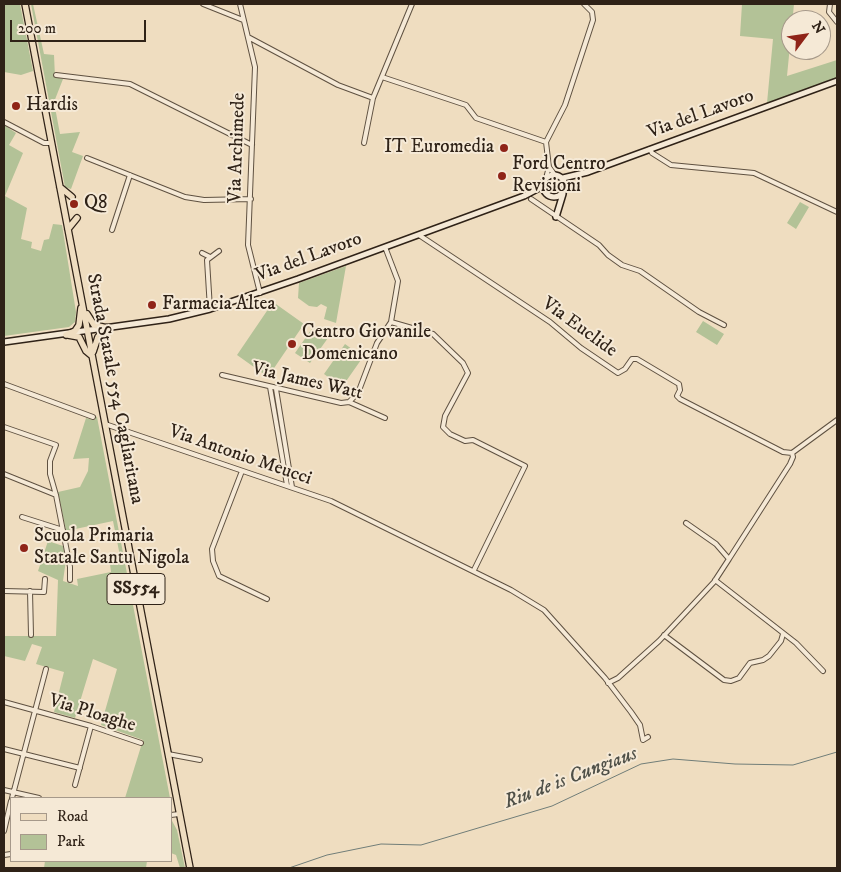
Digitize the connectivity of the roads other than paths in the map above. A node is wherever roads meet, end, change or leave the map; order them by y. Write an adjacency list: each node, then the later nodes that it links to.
1 (25, 4): 15 (main road, Strada Statale 554 Cagliaritana / SS554)
2 (203, 4): 7 (street)
3 (240, 4): 7 (street, Via Archimede)
4 (412, 4): 11 (street)
5 (584, 4): 16 (street)
6 (830, 4): 8 (street)
7 (243, 20): 9 (street, Via Archimede)
8 (837, 22)
9 (248, 37): 13 (street); 18 (street, Via Archimede)
10 (56, 75): 18 (street)
11 (382, 77): 13 (street); 16 (street)
12 (837, 81): 19 (main road, Via del Lavoro)
13 (373, 98): 17 (street)
14 (4, 122): 15 (street)
15 (52, 142): 29 (main road, Strada Statale 554 Cagliaritana / SS554)
16 (546, 142): 21 (street)
17 (364, 144)
18 (252, 145): 35 (street, Via Archimede)
19 (650, 149): 24 (main road, Via del Lavoro); 37 (street)
20 (87, 158): 23 (street)
21 (549, 167): 22 (street); 25 (street)
22 (554, 174): 25 (main road); 26 (main road)
23 (130, 175): 35 (street); 41 (street)
24 (574, 176): 26 (main road, Via del Lavoro); 28 (main road)
25 (546, 178): 27 (main road)
26 (562, 178): 28 (main road)
27 (543, 186): 30 (main road); 31 (main road)
28 (566, 186): 32 (main road)
29 (60, 187): 34 (main road); 40 (main road, Strada Statale 554 Cagliaritana / SS554)
30 (534, 192): 31 (main road); 42 (main road, Via del Lavoro)
31 (545, 192): 33 (main road)
32 (562, 194): 33 (main road); 38 (main road)
33 (550, 196): 38 (main road)
34 (72, 198)
35 (251, 199): 47 (street, Via Archimede)
36 (531, 199): 38 (street)
37 (837, 212)
38 (556, 217): 51 (street)
39 (77, 218): 40 (main road)
40 (68, 229): 48 (main road, Strada Statale 554 Cagliaritana / SS554)
41 (112, 230)
42 (419, 235): 43 (main road, Via del Lavoro); 69 (street, Via Euclide)
43 (385, 247): 47 (main road, Via del Lavoro); 50 (street)
44 (219, 251): 46 (street)
45 (202, 253): 46 (street)
46 (210, 257): 49 (street)
47 (260, 292): 49 (main road, Via del Lavoro)
48 (82, 301): 52 (main road); 53 (main road, Strada Statale 554 Cagliaritana / SS554); 54 (main road)
49 (210, 308): 52 (main road, Via del Lavoro)
50 (391, 322): 61 (street); 79 (street)
51 (724, 325)
52 (107, 328): 53 (main road, Via del Lavoro); 56 (main road)
53 (88, 330): 54 (main road, Via del Lavoro); 56 (main road, Strada Statale 554 Cagliaritana / SS554)
54 (66, 335): 55 (main road, Via del Lavoro); 56 (main road)
55 (4, 342)
56 (92, 356): 65 (main road, Strada Statale 554 Cagliaritana / SS554)
57 (222, 375): 59 (street, Via James Watt)
58 (4, 384): 62 (street)
59 (270, 387): 60 (street, Via James Watt); 68 (street)
60 (276, 388): 61 (street, Via James Watt); 67 (street)
61 (349, 402): 63 (street, Via James Watt)
62 (93, 417)
63 (385, 418)
64 (837, 420): 69 (street)
65 (104, 424): 70 (street, Via Antonio Meucci); 99 (main road, Strada Statale 554 Cagliaritana / SS554)
66 (4, 427): 74 (street)
67 (284, 436): 68 (street); 73 (street)
68 (279, 437): 72 (street)
69 (792, 453): 78 (street)
70 (242, 471): 72 (street, Via Antonio Meucci); 85 (street)
71 (4, 474): 74 (street)
72 (287, 485): 73 (street, Via Antonio Meucci)
73 (292, 487): 79 (street, Via Antonio Meucci)
74 (56, 495): 77 (street)
75 (22, 517): 77 (street)
76 (686, 523): 78 (street)
77 (63, 530): 81 (street)
78 (729, 559): 82 (street)
79 (474, 570): 91 (street, Via Antonio Meucci)
80 (45, 579): 84 (street)
81 (70, 580)
82 (715, 580): 86 (street); 88 (street)
83 (4, 591): 84 (street)
84 (30, 591): 87 (street)
85 (266, 599)
86 (783, 634): 88 (street); 90 (street)
87 (31, 635)
88 (664, 635): 91 (street)
89 (46, 669): 93 (street)
90 (823, 671)
91 (608, 683): 95 (street, Via Antonio Meucci)
92 (4, 702): 93 (street, Via Ploaghe)
93 (35, 711): 94 (street, Via Ploaghe); 98 (street)
94 (91, 726): 96 (street, Via Ploaghe); 101 (street)
95 (648, 737)
96 (141, 743)
97 (4, 749): 98 (street)
98 (24, 754): 101 (street); 104 (street)
99 (168, 754): 100 (street); 108 (main road, Strada Statale 554 Cagliaritana / SS554)
100 (200, 760)
101 (80, 768): 102 (street)
102 (75, 785)
103 (4, 790): 104 (street)
104 (14, 792): 105 (street); 106 (street)
105 (13, 797)
106 (35, 797)
107 (10, 808): 110 (street)
108 (179, 814): 109 (street); 111 (main road, Strada Statale 554 Cagliaritana / SS554)
109 (172, 815)
110 (4, 830)
111 (190, 868)

